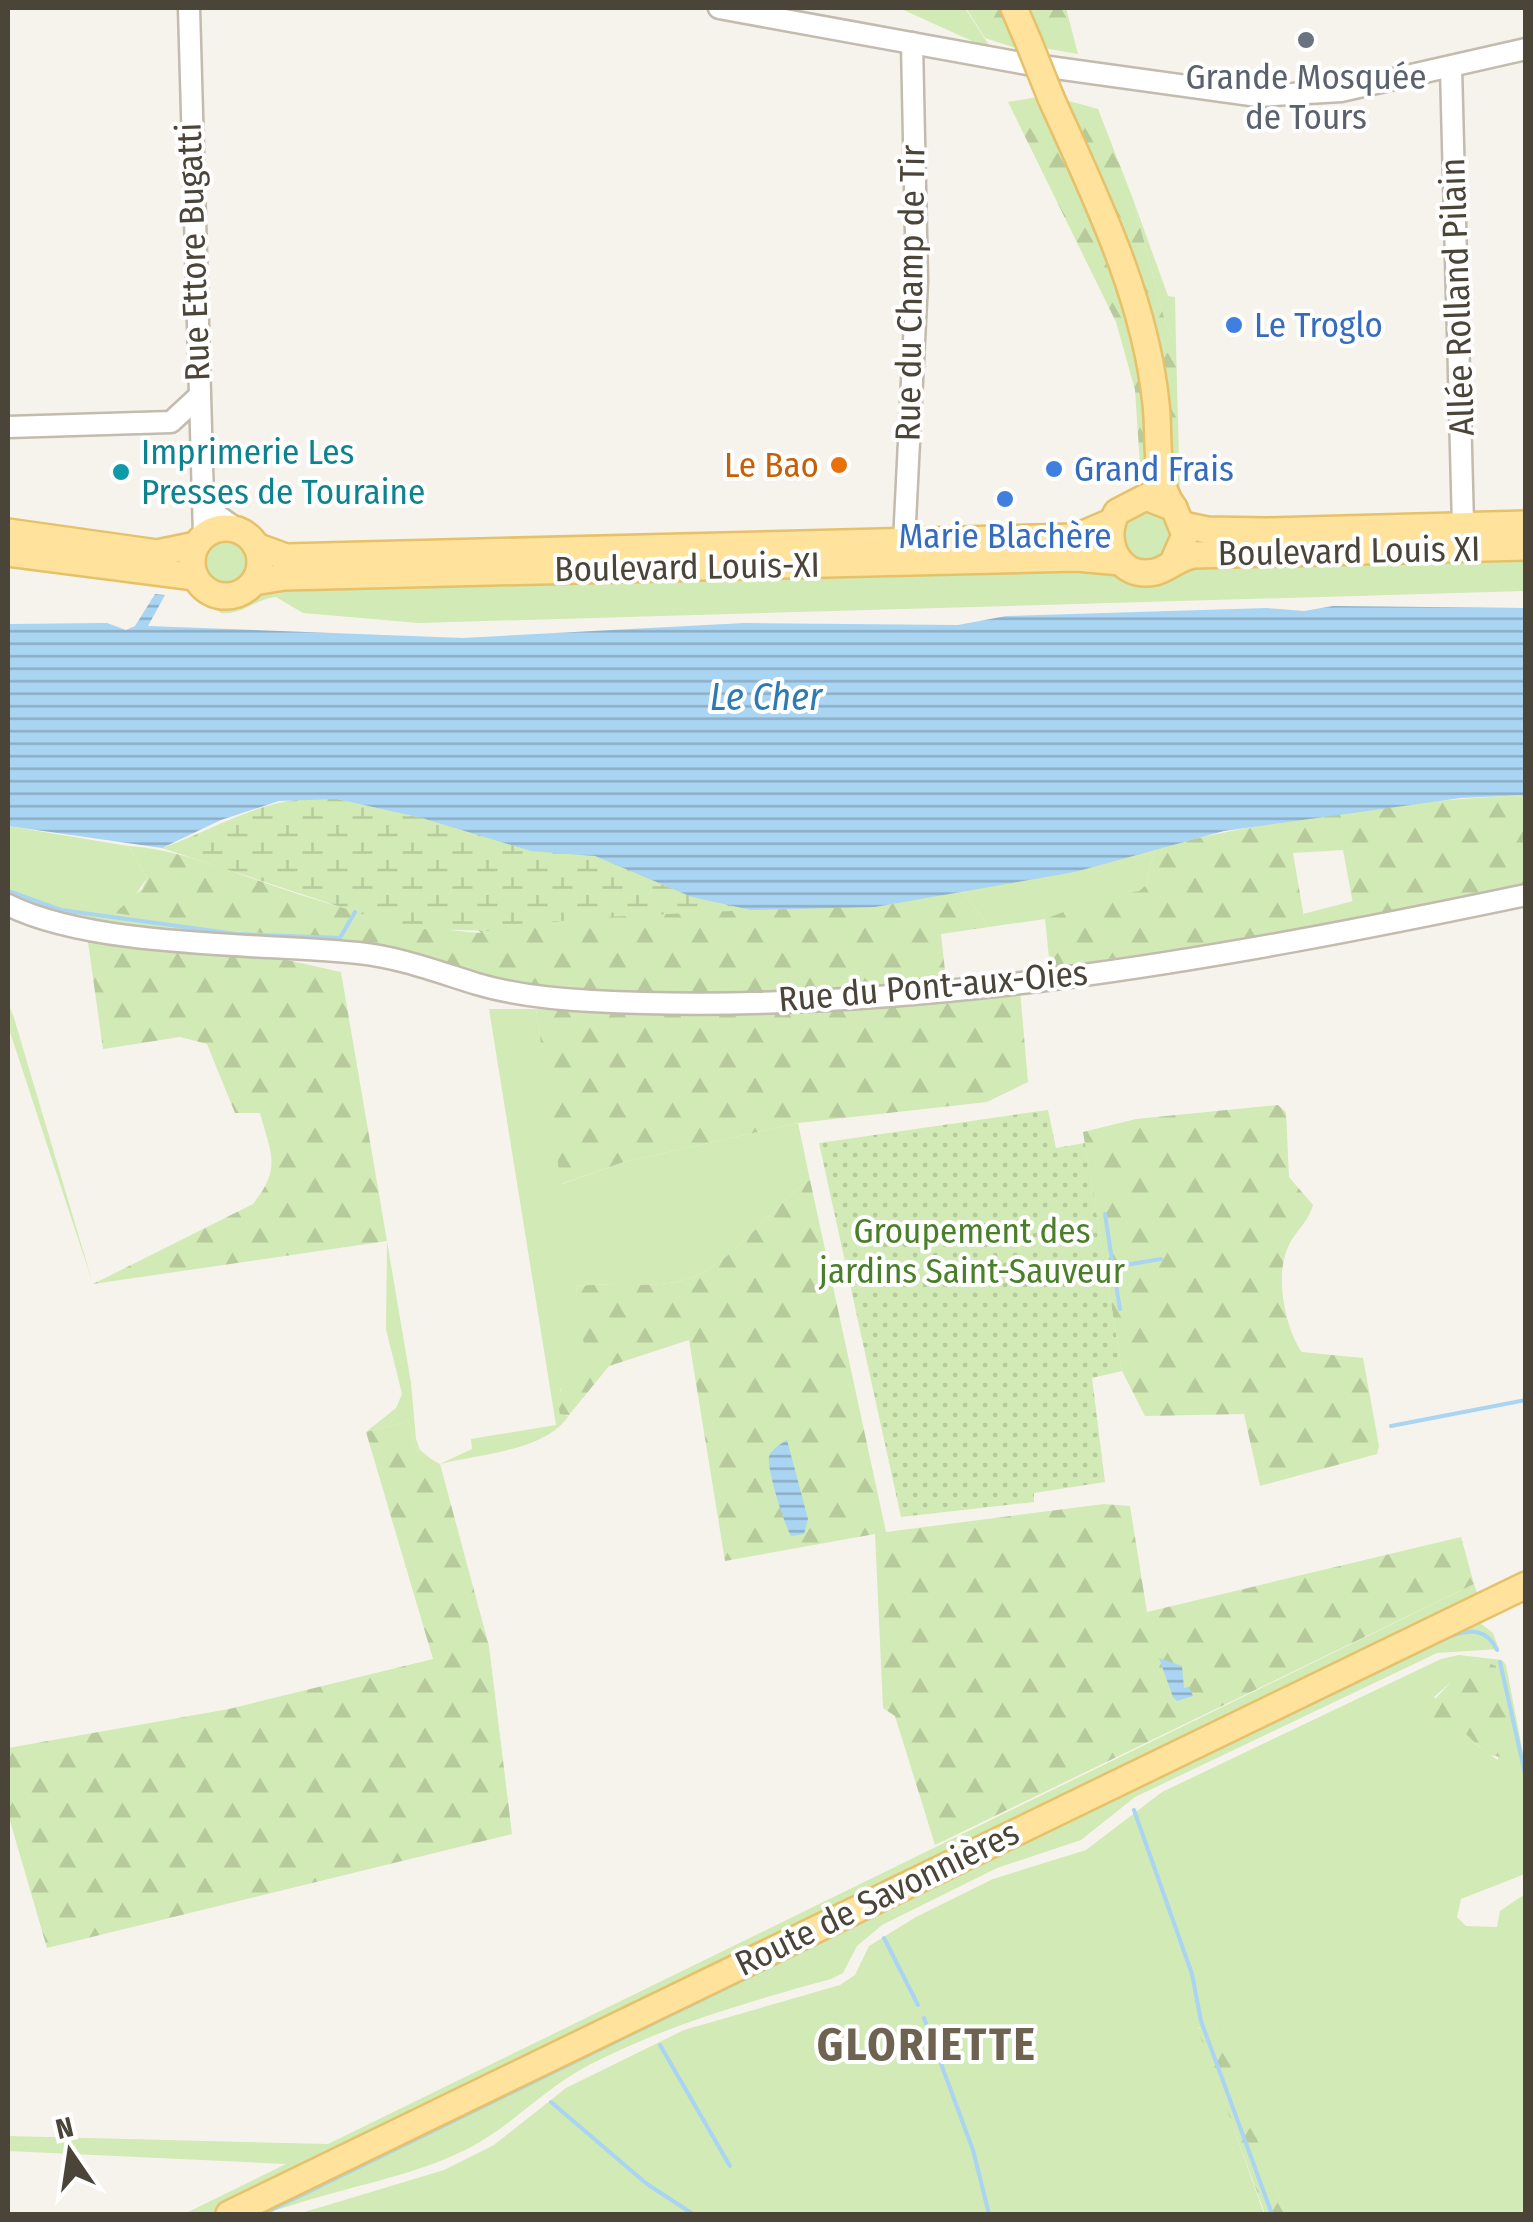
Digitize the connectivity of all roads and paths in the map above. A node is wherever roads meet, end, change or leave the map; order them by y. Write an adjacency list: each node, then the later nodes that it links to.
1 (189, 8): 7 (street, Rue Ettore Bugatti)
2 (719, 8): 4 (street)
3 (1014, 8): 8 (main road, bridge)
4 (912, 43): 6 (street); 19 (street, Rue du Champ de Tir)
5 (1526, 49): 6 (street)
6 (1450, 68): 15 (street, Allée Rolland Pilain)
7 (198, 397): 9 (street); 10 (street, Rue Ettore Bugatti)
8 (1158, 424): 11 (main road); 12 (main road)
9 (8, 427)
10 (206, 497): 16 (street); 18 (street, Rue Ettore Bugatti)
11 (1136, 499): 12 (main road); 13 (main road)
12 (1179, 517): 15 (main road, Boulevard Louis XI); 24 (main road)
13 (1111, 522): 19 (main road, Boulevard Louis-XI); 23 (main road)
14 (1526, 524): 15 (main road, Boulevard Louis XI)
15 (1463, 525)
16 (235, 528): 18 (main road); 20 (main road)
17 (8, 532): 18 (main road)
18 (200, 540): 25 (main road)
19 (904, 542): 20 (main road, Boulevard Louis-XI)
20 (256, 546): 26 (main road)
21 (1526, 546): 24 (main road, Boulevard Louis XI)
22 (8, 554): 25 (main road)
23 (1121, 562): 24 (main road); 26 (main road, Boulevard Louis-XI)
24 (1173, 562)
25 (195, 577): 26 (main road)
26 (254, 582)
27 (1526, 894): 28 (street, Rue du Pont-aux-Oies)
28 (8, 905)
29 (1526, 1586): 30 (main road, Route de Savonnières)
30 (230, 2214)

